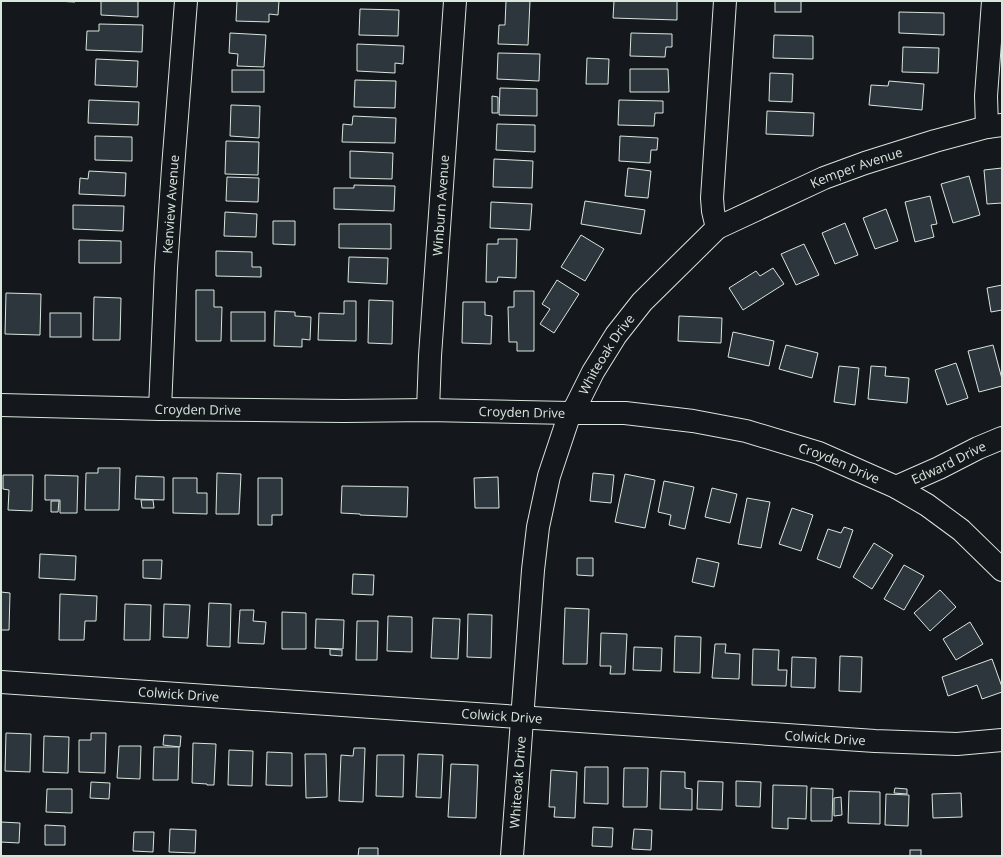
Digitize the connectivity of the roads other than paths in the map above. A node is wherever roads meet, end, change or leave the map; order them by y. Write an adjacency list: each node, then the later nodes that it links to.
1 (186, 1): 8 (street, Kenview Avenue)
2 (455, 1): 9 (street, Winburn Avenue)
3 (726, 1): 6 (street)
4 (993, 1): 5 (street)
5 (994, 126): 6 (street, Kemper Avenue)
6 (717, 228): 10 (street, Whiteoak Drive)
7 (1, 405): 8 (street, Croyden Drive)
8 (160, 409): 9 (street, Croyden Drive)
9 (428, 410): 10 (street, Croyden Drive)
10 (570, 413): 12 (street, Croyden Drive); 15 (street, Whiteoak Drive)
11 (1002, 438): 12 (street, Edward Drive)
12 (896, 488): 13 (street, Croyden Drive)
13 (1002, 570)
14 (1, 682): 15 (street, Colwick Drive)
15 (522, 717): 16 (street, Colwick Drive); 17 (street, Whiteoak Drive)
16 (1002, 740)
17 (512, 856)

